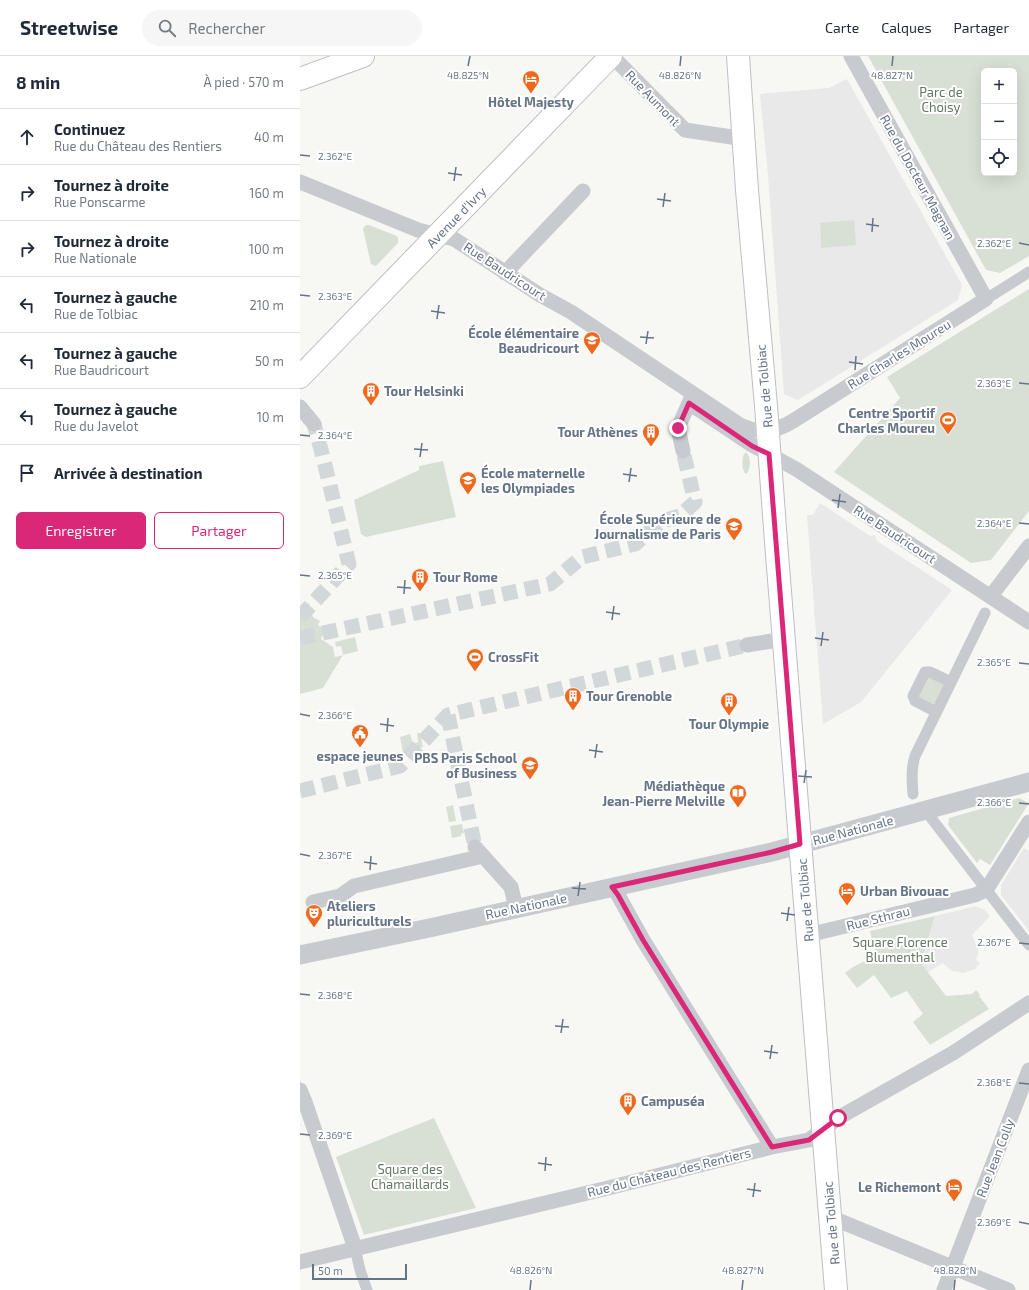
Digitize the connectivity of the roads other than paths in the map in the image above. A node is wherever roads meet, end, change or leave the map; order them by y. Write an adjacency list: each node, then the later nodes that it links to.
1 (363, 56): 5 (main road)
2 (612, 56): 6 (street, Rue Aumont); 9 (main road, Avenue d'Ivry)
3 (738, 56): 6 (main road, Rue de Tolbiac)
4 (851, 56): 12 (street, Rue du Docteur Magnan)
5 (300, 79)
6 (744, 139): 17 (main road, Rue de Tolbiac)
7 (300, 182): 9 (street, Rue Baudricourt)
8 (583, 191): 11 (street)
9 (438, 235): 11 (street, Rue Baudricourt); 13 (main road, Avenue d'Ivry)
10 (1029, 272): 12 (street, Rue Charles Moureu)
11 (505, 273): 14 (street, Rue Baudricourt)
12 (986, 299): 17 (street, Rue Charles Moureu)
13 (300, 377)
14 (691, 398): 17 (street, Rue Baudricourt); 18 (street); 19 (street, Rue Baudricourt)
15 (300, 407): 16 (street)
16 (314, 424)
17 (768, 431): 19 (main road, Rue de Tolbiac)
18 (682, 451)
19 (769, 454): 21 (street, Rue Baudricourt); 24 (main road, Rue de Tolbiac)
20 (1029, 546): 21 (street)
21 (991, 596): 23 (street, Rue Baudricourt)
22 (985, 613): 26 (street)
23 (1029, 622)
24 (784, 639): 25 (street); 32 (main road, Rue de Tolbiac)
25 (747, 645)
26 (951, 682): 27 (street); 27 (street)
27 (936, 712): 29 (street)
28 (1029, 782): 30 (street, Rue Nationale)
29 (913, 794)
30 (925, 810): 32 (street, Rue Nationale); 34 (street)
31 (1029, 822): 34 (street)
32 (800, 844): 33 (street, Rue Nationale); 37 (main road, Rue de Tolbiac)
33 (612, 887): 36 (street, Rue Nationale); 44 (street)
34 (986, 890): 37 (street, Rue Sthrau); 38 (street)
35 (313, 902): 36 (street)
36 (516, 908): 39 (street, Rue Nationale)
37 (808, 935): 43 (main road, Rue de Tolbiac)
38 (1029, 945)
39 (300, 955)
40 (1029, 1003): 43 (street, Rue du Château des Rentiers)
41 (1029, 1070): 48 (street, Rue Jean Colly)
42 (300, 1090): 46 (street)
43 (823, 1129): 44 (street, Rue du Château des Rentiers); 45 (main road, Rue de Tolbiac)
44 (772, 1147): 46 (street, Rue du Château des Rentiers)
45 (830, 1217): 48 (street); 50 (main road, Rue de Tolbiac)
46 (355, 1248): 47 (street, Rue du Château des Rentiers); 49 (street)
47 (300, 1262)
48 (953, 1267): 51 (street, Rue Jean Colly); 52 (street)
49 (367, 1290)
50 (836, 1290)
51 (944, 1290)
52 (1008, 1290)

